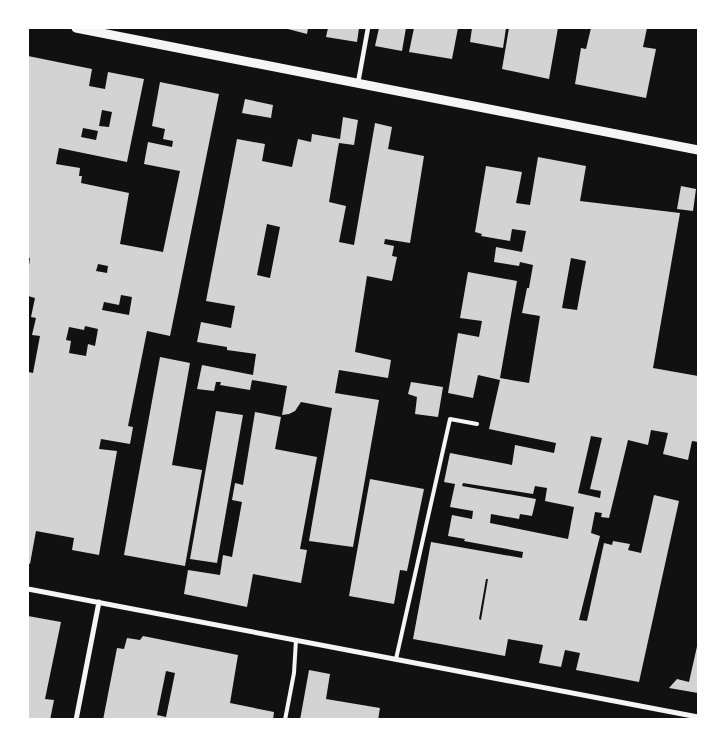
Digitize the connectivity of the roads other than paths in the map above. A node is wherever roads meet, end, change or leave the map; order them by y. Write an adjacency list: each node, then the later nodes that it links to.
1 (76, 28): 3 (street)
2 (368, 28): 3 (street)
3 (358, 83): 4 (street)
4 (698, 150)
5 (477, 424): 9 (lane)
6 (28, 589): 7 (street)
7 (99, 602): 8 (street); 11 (street)
8 (296, 640): 9 (street); 12 (lane)
9 (396, 659): 10 (street)
10 (698, 717)
11 (76, 720)
12 (285, 720)

